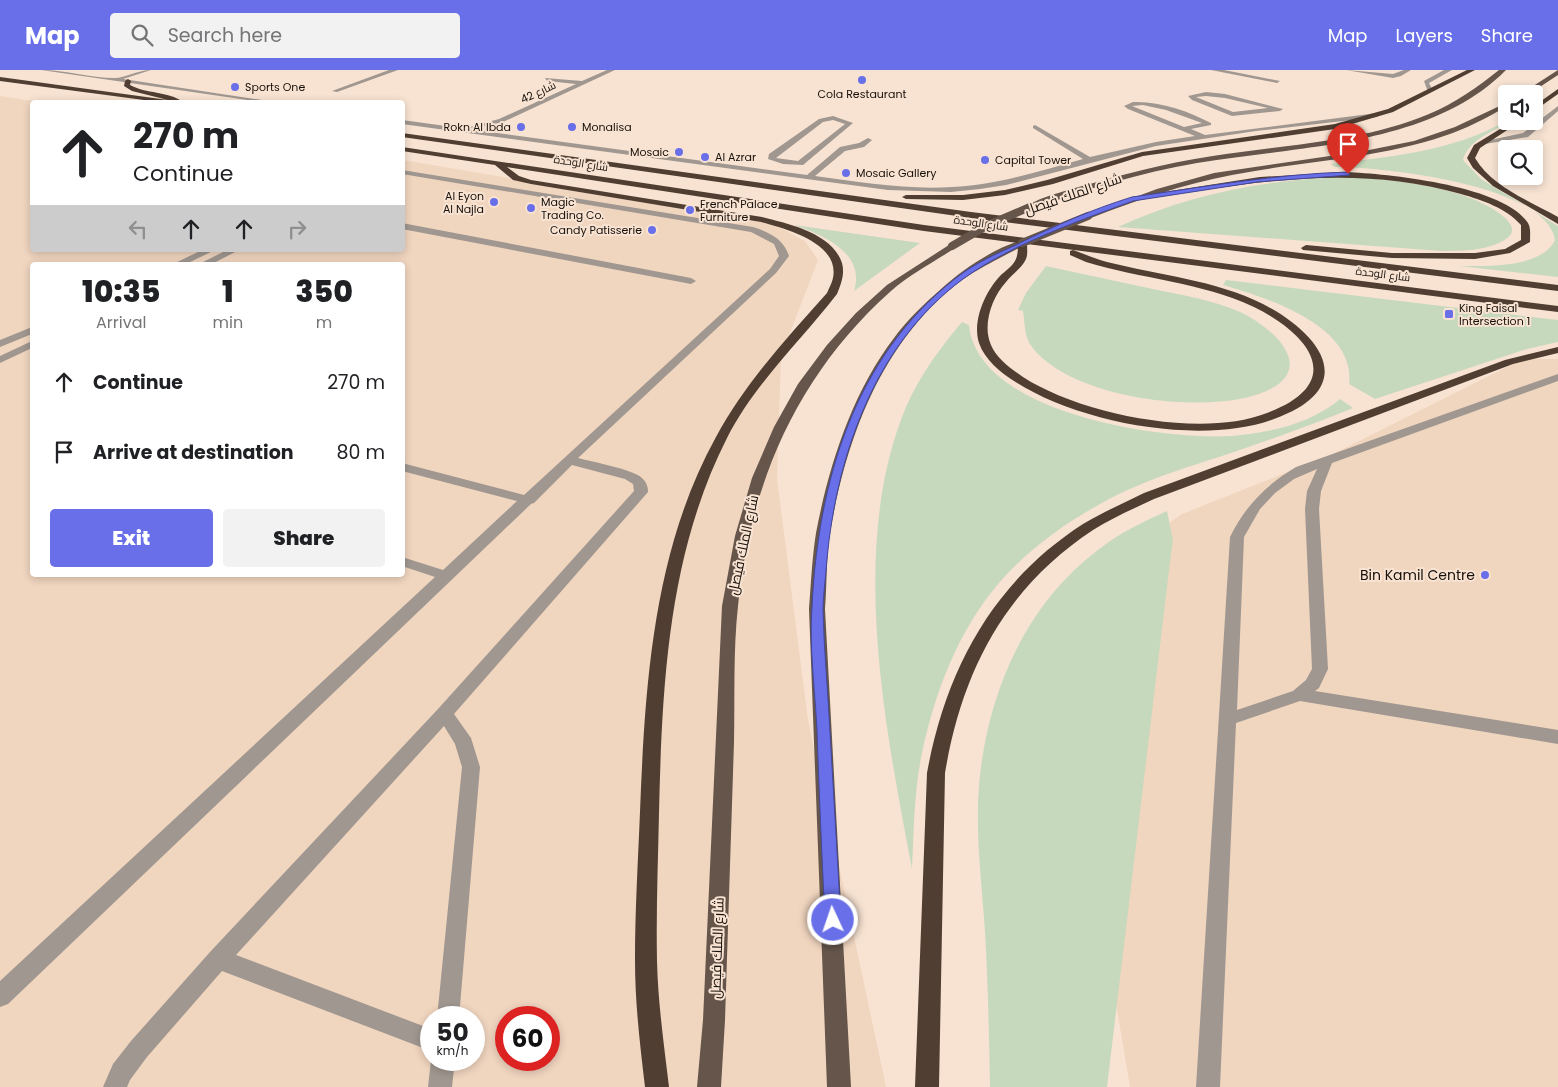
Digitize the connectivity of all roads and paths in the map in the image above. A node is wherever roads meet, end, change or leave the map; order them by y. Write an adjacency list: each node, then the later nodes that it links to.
1 (44, 70): 14 (street)
2 (148, 70): 14 (street)
3 (395, 70): 19 (street)
4 (612, 70): 17 (street, شارع 42)
5 (1214, 70): 16 (street)
6 (1349, 70): 7 (street)
7 (1408, 70)
8 (1449, 70): 21 (street)
9 (1472, 70): 21 (highway)
10 (1504, 70): 89 (main road, شارع الملك فيصل, bridge)
11 (1558, 72): 18 (main road)
12 (0, 79): 22 (highway)
13 (547, 79): 17 (street)
14 (114, 80): 15 (street)
15 (128, 81): 23 (highway); 24 (street)
16 (1277, 81)
17 (582, 83): 30 (street, شارع 42)
18 (1538, 85)
19 (335, 91)
20 (1558, 91): 25 (highway)
21 (1430, 92): 29 (highway)
22 (155, 100)
23 (175, 100)
24 (258, 100)
25 (1543, 102)
26 (1498, 108): 52 (main road, شارع الملك فيصل)
27 (1558, 108): 41 (street)
28 (1232, 114): 28 (street); 33 (street)
29 (1378, 115): 33 (street); 51 (highway)
30 (501, 121): 34 (street, شارع 42); 38 (street)
31 (405, 122): 34 (street)
32 (1035, 127): 43 (street)
33 (1268, 128): 39 (street)
34 (456, 129): 38 (street)
35 (1183, 129): 35 (street); 39 (street)
36 (1504, 130): 41 (highway)
37 (405, 135): 51 (highway, شارع الوحدة)
38 (497, 135): 47 (street)
39 (1202, 136): 43 (street)
40 (868, 140): 50 (street)
41 (1485, 142): 53 (highway)
42 (405, 149): 45 (highway, شارع الوحدة)
43 (1089, 160): 50 (street)
44 (784, 162): 44 (street); 47 (street)
45 (497, 163): 56 (highway, شارع الوحدة); 88 (highway)
46 (405, 172): 48 (street)
47 (772, 172): 50 (street)
48 (422, 175): 49 (street); 71 (street)
49 (405, 177)
50 (809, 177)
51 (736, 183): 57 (highway, شارع الوحدة)
52 (1132, 199): 55 (main road, شارع الملك فيصل, bridge); 57 (highway)
53 (1558, 221)
54 (405, 227): 62 (street)
55 (1022, 243): 56 (highway); 90 (main road, شارع الملك فيصل)
56 (1061, 246): 64 (highway, شارع الوحدة)
57 (1221, 247): 63 (highway, شارع الوحدة)
58 (205, 252): 60 (street)
59 (230, 252): 61 (street)
60 (183, 262)
61 (208, 262)
62 (691, 281)
63 (1558, 288)
64 (1558, 309)
65 (30, 331): 66 (street)
66 (0, 344)
67 (30, 345): 69 (street)
68 (1558, 350): 91 (highway)
69 (0, 360)
70 (1558, 377): 72 (street)
71 (569, 460): 74 (street); 78 (street)
72 (1326, 460): 77 (street); 79 (street)
73 (405, 468): 74 (street)
74 (529, 500): 76 (street)
75 (405, 562): 76 (street)
76 (446, 576): 82 (street)
77 (1299, 695): 79 (street); 80 (street)
78 (444, 714): 81 (street); 83 (street)
79 (1226, 720): 92 (street)
80 (1558, 737)
81 (218, 959): 84 (street); 86 (street)
82 (0, 996)
83 (449, 1006)
84 (420, 1036)
85 (442, 1071): 87 (street)
86 (115, 1087)
87 (440, 1087)
88 (657, 1087)
89 (709, 1087)
90 (839, 1087)
91 (927, 1087)
92 (1208, 1087)

